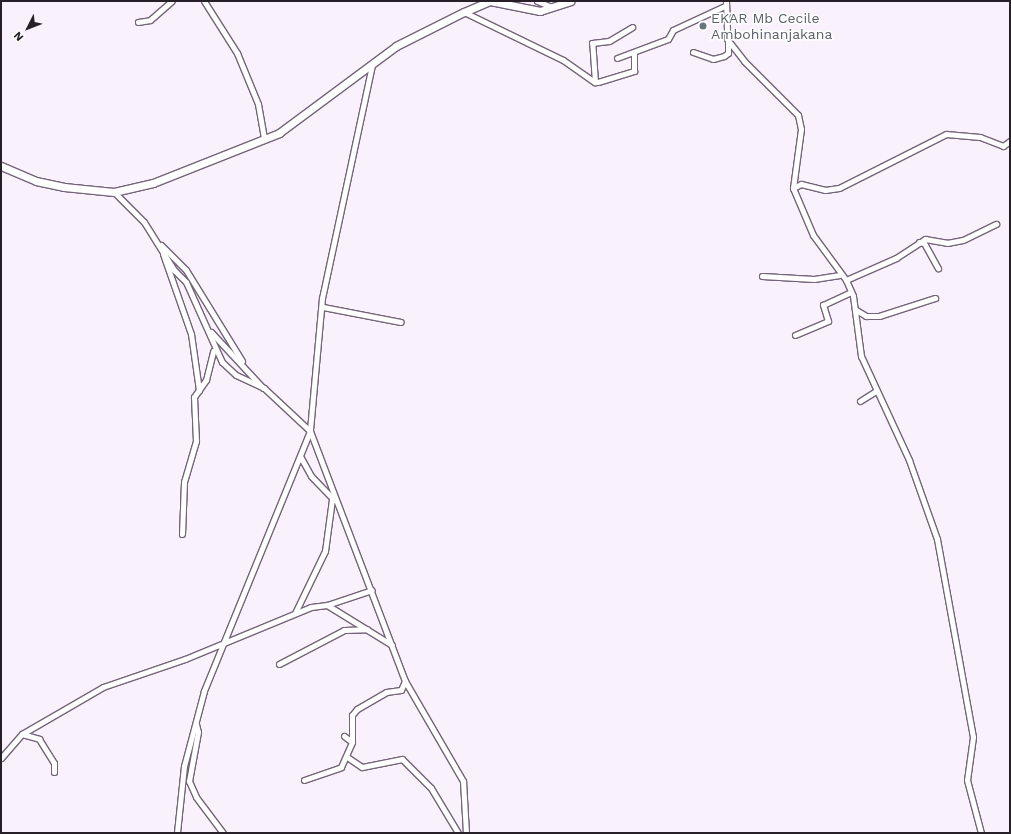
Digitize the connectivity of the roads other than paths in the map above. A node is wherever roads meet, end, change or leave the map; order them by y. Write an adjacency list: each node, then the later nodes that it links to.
1 (172, 1): 9 (street)
2 (204, 1): 17 (street)
3 (490, 1): 7 (street); 8 (street)
4 (537, 1): 7 (street)
5 (570, 1): 7 (street)
6 (725, 3): 11 (street); 13 (street)
7 (552, 7)
8 (464, 12): 15 (street); 16 (street)
9 (138, 22)
10 (632, 27): 16 (street)
11 (727, 39): 12 (street); 20 (street)
12 (693, 52)
13 (634, 53): 14 (street); 16 (street)
14 (617, 58)
15 (372, 64): 17 (street); 31 (street)
16 (598, 82)
17 (264, 139): 21 (street)
18 (1010, 141): 20 (street)
19 (1, 166): 21 (street)
20 (793, 188): 26 (street)
21 (114, 192): 24 (street)
22 (996, 224): 23 (street)
23 (919, 242): 25 (street); 28 (street)
24 (160, 244): 34 (street); 36 (street); 38 (street)
25 (938, 268)
26 (840, 275): 27 (street); 28 (street)
27 (762, 276)
28 (846, 280): 29 (street)
29 (851, 292): 32 (street); 35 (street)
30 (935, 298): 32 (street)
31 (323, 307): 33 (street); 41 (street)
32 (856, 310): 39 (street)
33 (401, 322)
34 (211, 332): 36 (street); 37 (street); 38 (street)
35 (795, 335)
36 (242, 361): 37 (street)
37 (264, 388): 41 (street)
38 (199, 390): 45 (street)
39 (876, 391): 40 (street); 66 (street)
40 (860, 401)
41 (310, 431): 42 (street); 44 (street)
42 (300, 456): 43 (street); 50 (street)
43 (332, 499): 44 (street); 48 (street)
44 (340, 504): 46 (street)
45 (182, 534)
46 (372, 590): 47 (street); 51 (street)
47 (327, 606): 48 (street); 49 (street)
48 (295, 613): 50 (street)
49 (367, 629): 51 (street); 52 (street)
50 (221, 642): 54 (street); 55 (street)
51 (392, 645): 53 (street)
52 (279, 664)
53 (405, 681): 57 (street); 65 (street)
54 (196, 722): 62 (street); 63 (street)
55 (22, 734): 59 (street); 60 (street)
56 (344, 736): 57 (street)
57 (352, 742): 58 (street)
58 (347, 757): 61 (street); 64 (street)
59 (1, 758)
60 (54, 772)
61 (304, 780)
62 (176, 833)
63 (223, 833)
64 (458, 833)
65 (466, 833)
66 (981, 833)

